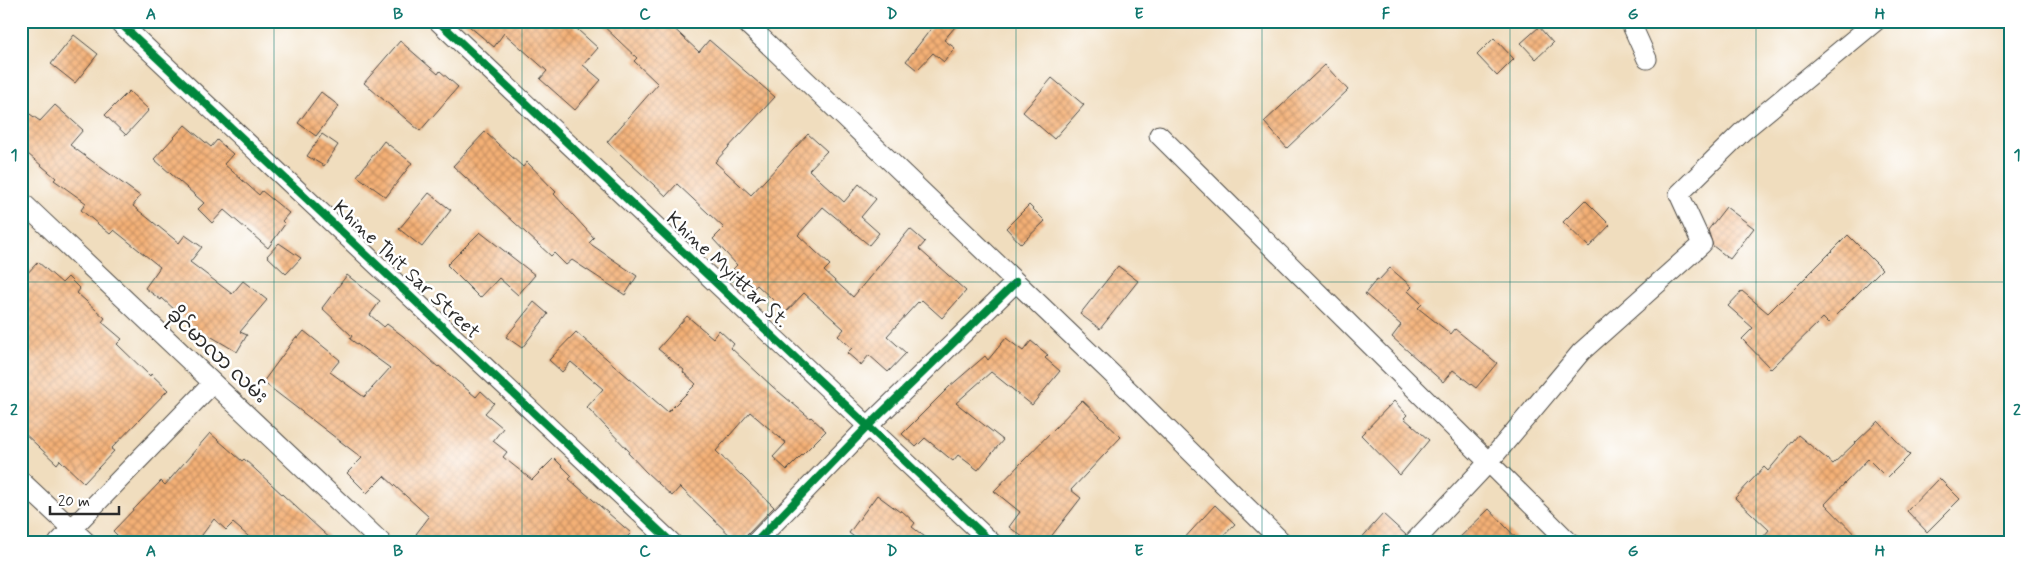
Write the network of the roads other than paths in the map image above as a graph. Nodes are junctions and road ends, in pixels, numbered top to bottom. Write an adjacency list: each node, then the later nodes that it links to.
1 (118, 21): 18 (street, Khine Thit Sar Street)
2 (438, 21): 11 (street, Khine Myittar St.)
3 (744, 21): 9 (street)
4 (1630, 21): 6 (street)
5 (1876, 21): 12 (street)
6 (1647, 59)
7 (1159, 135): 12 (street)
8 (21, 201): 10 (street, ခိုင်မာလာ လမ်း)
9 (1016, 282): 11 (street); 21 (street)
10 (213, 383): 14 (street); 17 (street, ခိုင်မာလာ လမ်း)
11 (868, 426): 19 (street); 20 (street, Khine Myittar St.)
12 (1488, 463): 22 (street); 23 (street)
13 (21, 481): 14 (street)
14 (72, 529): 15 (street); 16 (street)
15 (58, 543)
16 (86, 543)
17 (382, 543)
18 (672, 543)
19 (754, 543)
20 (992, 543)
21 (1283, 543)
22 (1413, 543)
23 (1570, 543)

